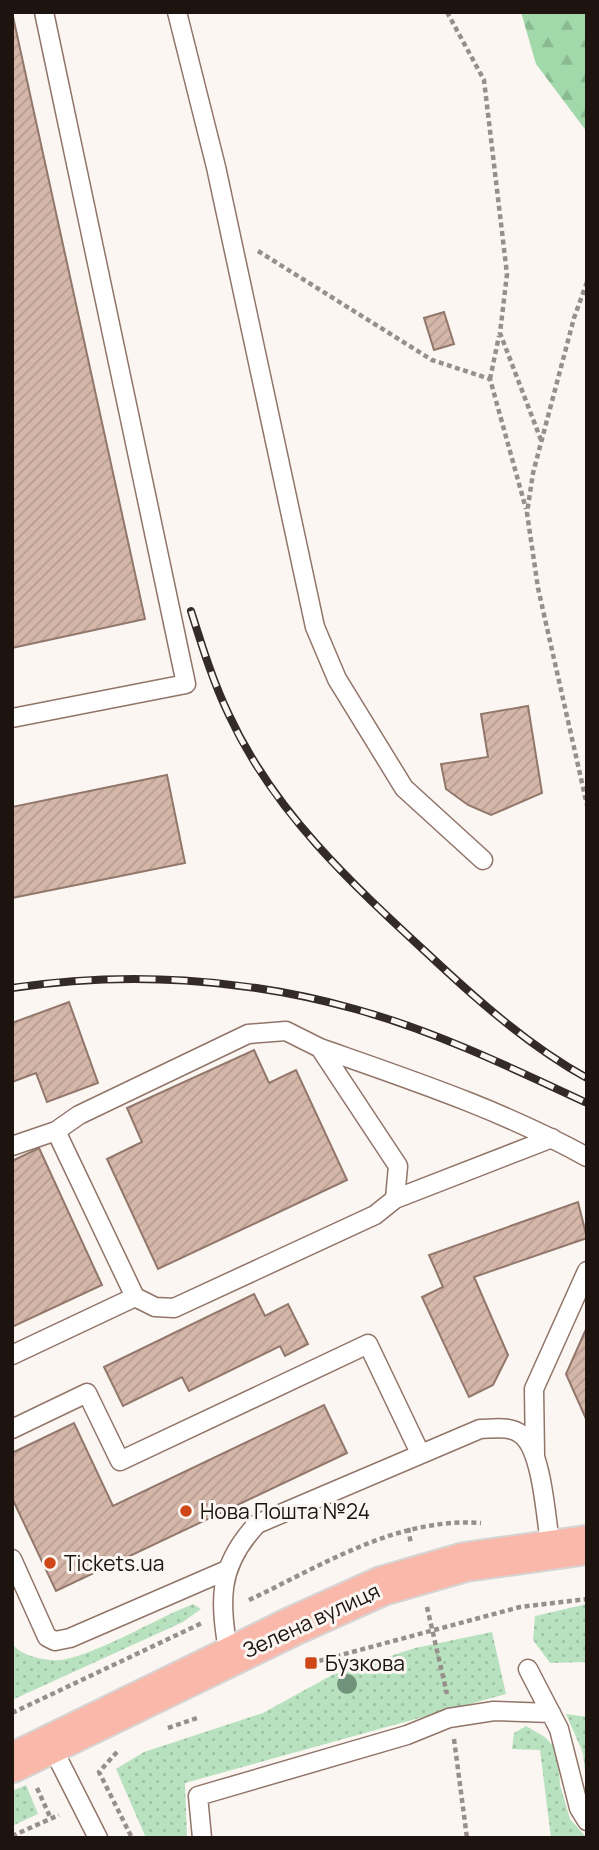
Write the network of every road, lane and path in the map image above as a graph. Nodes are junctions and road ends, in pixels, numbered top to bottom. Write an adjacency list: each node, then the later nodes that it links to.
1 (44, 12): 10 (lane)
2 (177, 12): 4 (lane)
3 (447, 12): 6 (path)
4 (231, 234): 7 (path); 12 (lane)
5 (587, 282): 8 (path)
6 (500, 333): 7 (path); 8 (path)
7 (490, 379): 9 (path)
8 (541, 441): 9 (path)
9 (527, 513): 11 (path)
10 (12, 718)
11 (587, 804)
12 (483, 860)
13 (320, 1048): 14 (lane); 15 (lane); 18 (lane)
14 (56, 1131): 16 (lane); 20 (lane)
15 (552, 1138): 17 (lane); 18 (lane)
16 (12, 1146)
17 (587, 1157)
18 (395, 1199): 20 (lane)
19 (587, 1272): 24 (lane)
20 (135, 1297): 21 (lane)
21 (12, 1355)
22 (12, 1429): 23 (lane)
23 (421, 1453): 24 (lane); 28 (lane)
24 (535, 1455): 26 (lane)
25 (408, 1528): 29 (path)
26 (569, 1547): 29 (main road, Зелена вулиця)
27 (12, 1559): 28 (lane)
28 (227, 1570): 33 (lane)
29 (417, 1574): 32 (path); 33 (main road, Зелена вулиця)
30 (587, 1598): 32 (path)
31 (202, 1623): 37 (path)
32 (433, 1628): 34 (path); 36 (path)
33 (229, 1658): 43 (main road, Зелена вулиця)
34 (311, 1663)
35 (528, 1670): 38 (lane)
36 (448, 1700)
37 (12, 1713)
38 (551, 1713): 47 (lane); 51 (lane)
39 (200, 1717): 40 (path)
40 (162, 1730)
41 (453, 1732): 52 (path)
42 (125, 1742): 50 (path)
43 (51, 1745): 44 (main road, Зелена вулиця); 49 (lane)
44 (24, 1775): 46 (path)
45 (71, 1810): 46 (path)
46 (51, 1819): 48 (path)
47 (587, 1821)
48 (14, 1836)
49 (98, 1838)
50 (132, 1838)
51 (202, 1838)
52 (467, 1838)

